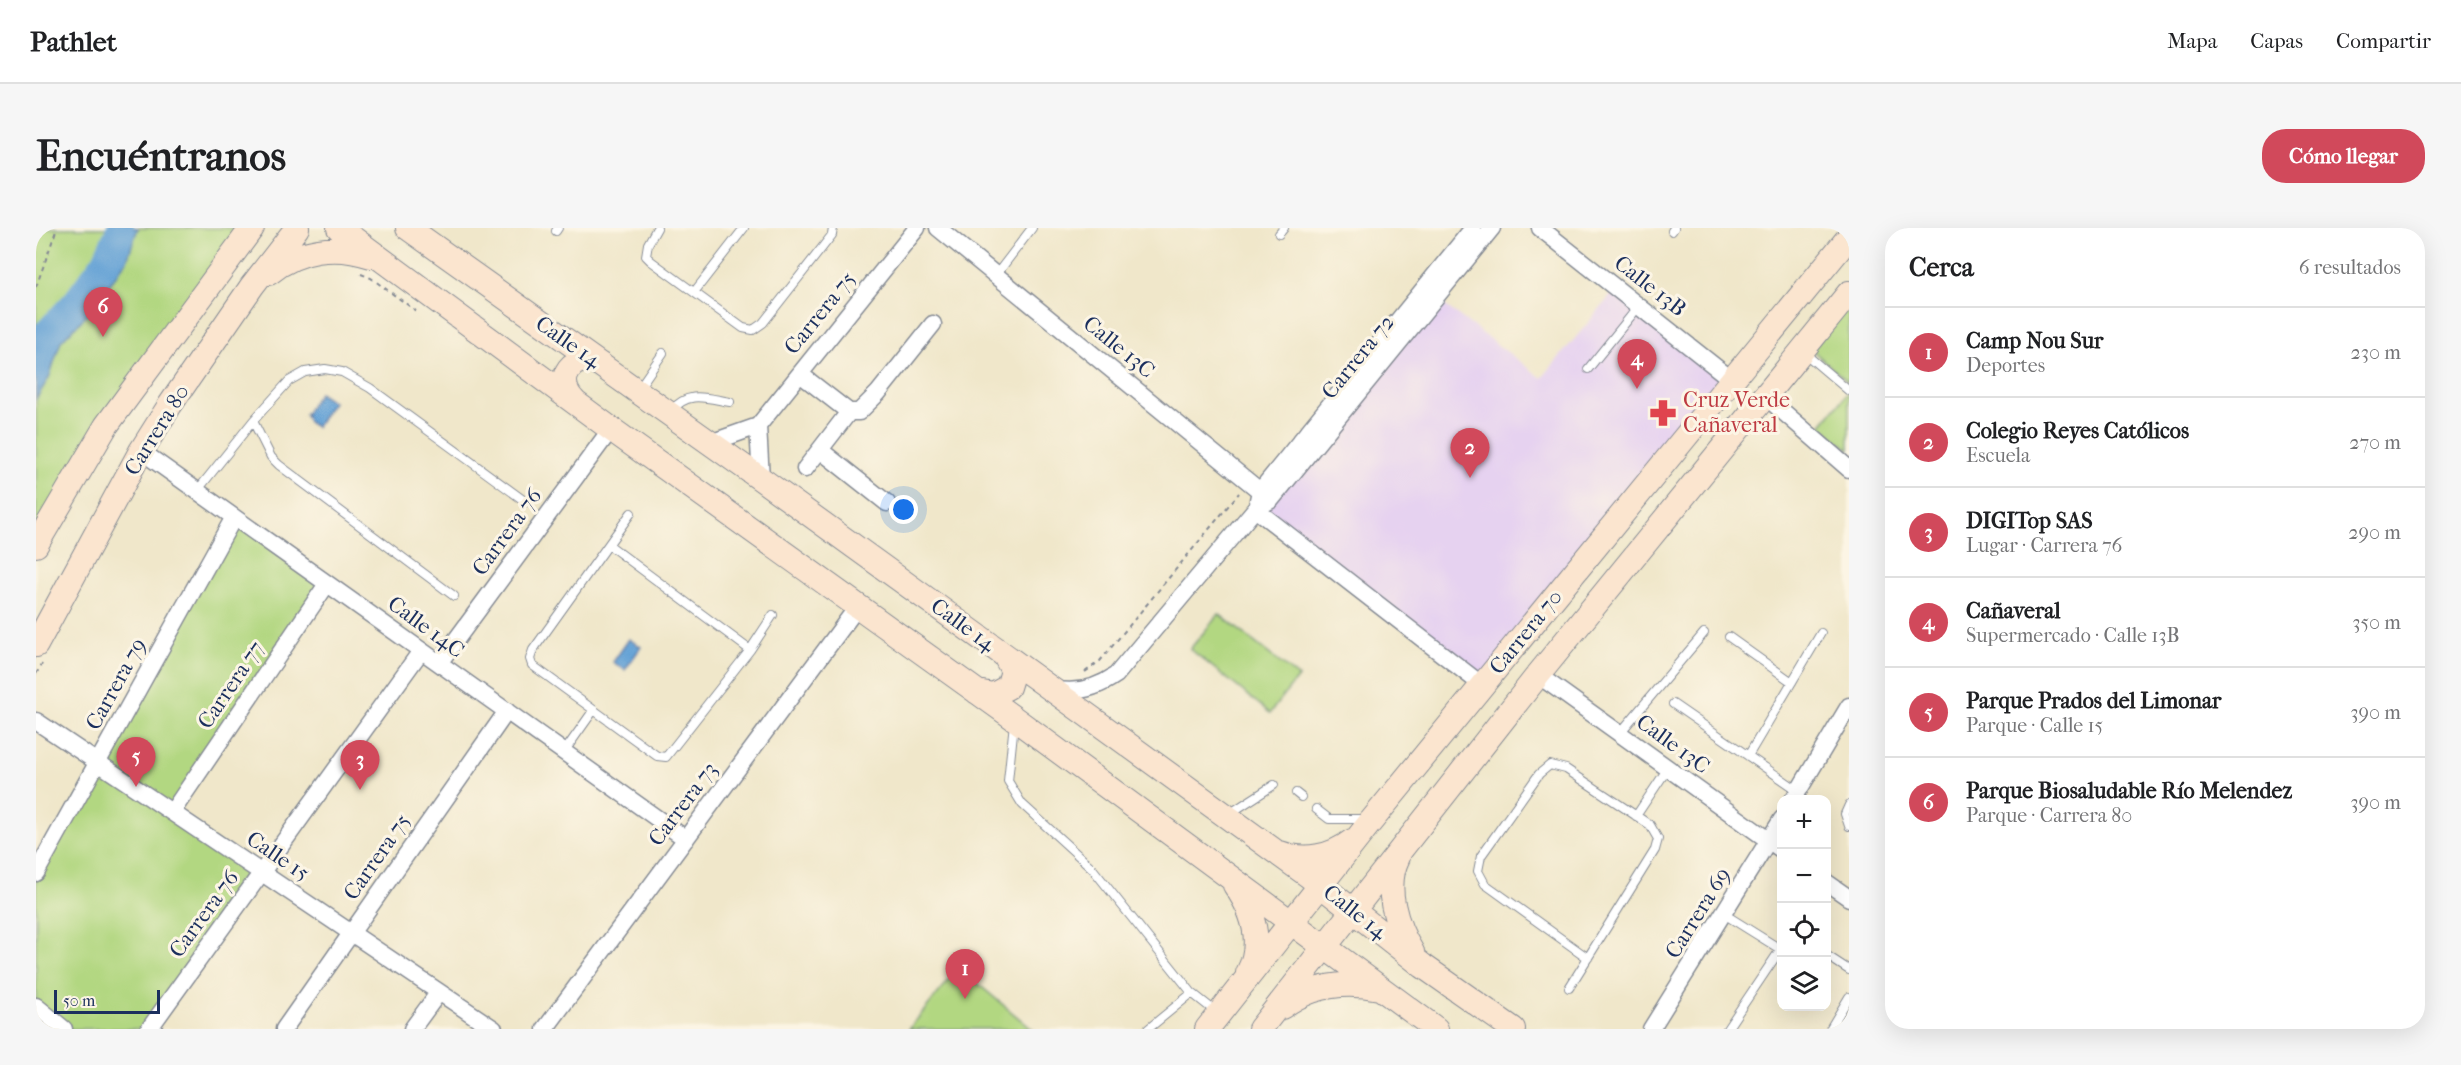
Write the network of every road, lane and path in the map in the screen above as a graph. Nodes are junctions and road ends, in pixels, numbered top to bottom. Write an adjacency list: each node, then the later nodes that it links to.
1 (57, 228): 21 (path)
2 (252, 228): 16 (street, Carrera 80)
3 (297, 228): 20 (street, Carrera 80)
4 (339, 228): 17 (street, Calle 14)
5 (408, 228): 29 (street, Calle 14)
6 (657, 228): 22 (lane)
7 (744, 228): 22 (lane)
8 (832, 228): 22 (lane)
9 (917, 228): 31 (street, Carrera 75)
10 (938, 228): 19 (street, Calle 13C)
11 (1032, 228): 19 (lane)
12 (1473, 228): 50 (street, Carrera 72)
13 (1492, 228): 50 (street, Carrera 72)
14 (1540, 228): 24 (street, Calle 13B)
15 (1849, 237): 32 (street, Carrera 70)
16 (240, 238): 56 (street, Carrera 80)
17 (380, 261): 20 (street); 36 (street, Calle 14)
18 (357, 272): 25 (path)
19 (996, 275): 50 (street, Calle 13C)
20 (252, 285): 45 (street, Carrera 80)
21 (36, 287)
22 (694, 291)
23 (1849, 293): 27 (street, Carrera 70)
24 (1639, 306): 30 (lane); 32 (street, Calle 13B)
25 (419, 312)
26 (933, 324): 38 (street)
27 (1802, 351): 34 (lane); 35 (street, Carrera 70)
28 (663, 353): 33 (lane)
29 (600, 365): 33 (street, Calle 14); 36 (street)
30 (1588, 369)
31 (800, 374): 38 (street); 41 (street, Carrera 75)
32 (1732, 380): 60 (street, Carrera 70)
33 (636, 391): 39 (street, Calle 14)
34 (1849, 391)
35 (1765, 396): 47 (street); 63 (street, Carrera 70)
36 (574, 401): 42 (street, Calle 14)
37 (730, 402): 39 (lane)
38 (849, 412): 44 (street)
39 (669, 413): 43 (street, Calle 14)
40 (253, 421): 49 (lane); 51 (lane); 59 (lane)
41 (758, 426): 43 (street); 48 (street)
42 (611, 429): 61 (street, Calle 14); 71 (street, Carrera 76)
43 (710, 442): 48 (street, Calle 14)
44 (820, 450): 46 (street); 52 (street)
45 (141, 451): 49 (street, Calle 14C); 69 (street, Carrera 80)
46 (805, 469)
47 (1849, 469)
48 (761, 479): 70 (street, Calle 14)
49 (197, 491): 55 (street, Calle 14C)
50 (1260, 491): 53 (street, Carrera 72); 72 (path)
51 (526, 502)
52 (887, 503)
53 (1255, 509): 76 (street); 77 (street, Carrera 72)
54 (631, 513): 57 (lane)
55 (234, 517): 58 (street, Calle 14C); 88 (street, Carrera 79)
56 (36, 545)
57 (609, 545): 67 (lane); 82 (lane)
58 (327, 584): 68 (street, Calle 14C); 94 (street, Carrera 77)
59 (454, 596)
60 (1553, 598): 63 (street); 76 (street, Carrera 70)
61 (858, 606): 78 (street, Calle 14); 99 (street, Carrera 73)
62 (772, 615): 67 (lane)
63 (1583, 621): 74 (street, Carrera 70)
64 (1704, 633): 85 (lane)
65 (1821, 633): 75 (lane)
66 (1729, 637): 75 (lane)
67 (750, 650): 82 (lane)
68 (421, 651): 71 (street, Calle 14C); 105 (street, Carrera 76)
69 (39, 654): 73 (path)
70 (1005, 656): 77 (street, Calle 14); 78 (street)
71 (439, 663): 81 (street, Calle 14C)
72 (1081, 673)
73 (36, 674)
74 (1538, 675): 85 (street, Calle 13C); 101 (street, Carrera 70)
75 (1792, 682): 87 (lane)
76 (1482, 685): 97 (street, Carrera 70)
77 (1050, 688): 95 (street, Calle 14)
78 (977, 692): 83 (street, Calle 14)
79 (1673, 704): 87 (lane)
80 (1849, 706): 91 (street)
81 (507, 711): 86 (street, Calle 14C); 112 (street, Carrera 75)
82 (593, 711): 86 (lane)
83 (1015, 719): 103 (street, Calle 14); 124 (lane)
84 (36, 720): 88 (street, Calle 15)
85 (1620, 733): 89 (street, Calle 13C)
86 (564, 752): 99 (street, Calle 14C)
87 (1748, 756): 91 (lane)
88 (98, 762): 94 (street, Calle 15); 104 (street, Carrera 79)
89 (1668, 768): 96 (lane); 100 (street, Calle 13C)
90 (1274, 785): 95 (lane)
91 (1796, 795)
92 (1849, 805): 98 (lane)
93 (1316, 808): 97 (lane)
94 (172, 812): 105 (street, Calle 15)
95 (1226, 816): 102 (street, Calle 14)
96 (1636, 816): 117 (lane); 117 (lane)
97 (1370, 822): 102 (street); 106 (street, Carrera 70)
98 (1849, 826)
99 (686, 839): 134 (street, Carrera 73)
100 (1775, 845): 110 (street, Carrera 69)
101 (1404, 846): 109 (street, Carrera 70); 118 (street)
102 (1275, 852): 106 (street, Calle 14)
103 (1218, 870): 111 (street, Calle 14); 120 (street)
104 (36, 873)
105 (262, 873): 112 (street, Calle 15); 130 (street, Carrera 76)
106 (1321, 885): 109 (street, Calle 14); 111 (street, Carrera 70)
107 (1831, 885): 108 (street)
108 (1849, 898)
109 (1353, 911): 114 (street, Carrera 70); 118 (street, Calle 14)
110 (1724, 914): 113 (lane); 138 (street, Carrera 69)
111 (1292, 922): 114 (street, Calle 14); 120 (street, Carrera 70)
112 (351, 933): 123 (street, Calle 15); 131 (street, Carrera 75)
113 (1777, 946)
114 (1325, 947): 122 (street, Calle 14); 128 (street, Carrera 70)
115 (1777, 954): 139 (lane)
116 (1830, 957): 119 (lane)
117 (1588, 958): 121 (lane)
118 (1423, 966): 137 (street, Calle 14)
119 (1849, 970)
120 (1240, 988): 127 (street, Carrera 70)
121 (1569, 988)
122 (1382, 989): 128 (street); 136 (street, Calle 14)
123 (440, 992): 132 (street); 133 (street, Calle 15)
124 (1192, 993): 127 (lane); 135 (lane)
125 (1849, 997): 140 (lane)
126 (36, 1006): 129 (street)
127 (1213, 1022)
128 (1265, 1022)
129 (64, 1029)
130 (149, 1029)
131 (284, 1029)
132 (412, 1029)
133 (494, 1029)
134 (545, 1029)
135 (1148, 1029)
136 (1436, 1029)
137 (1513, 1029)
138 (1651, 1029)
139 (1727, 1029)
140 (1830, 1029)

